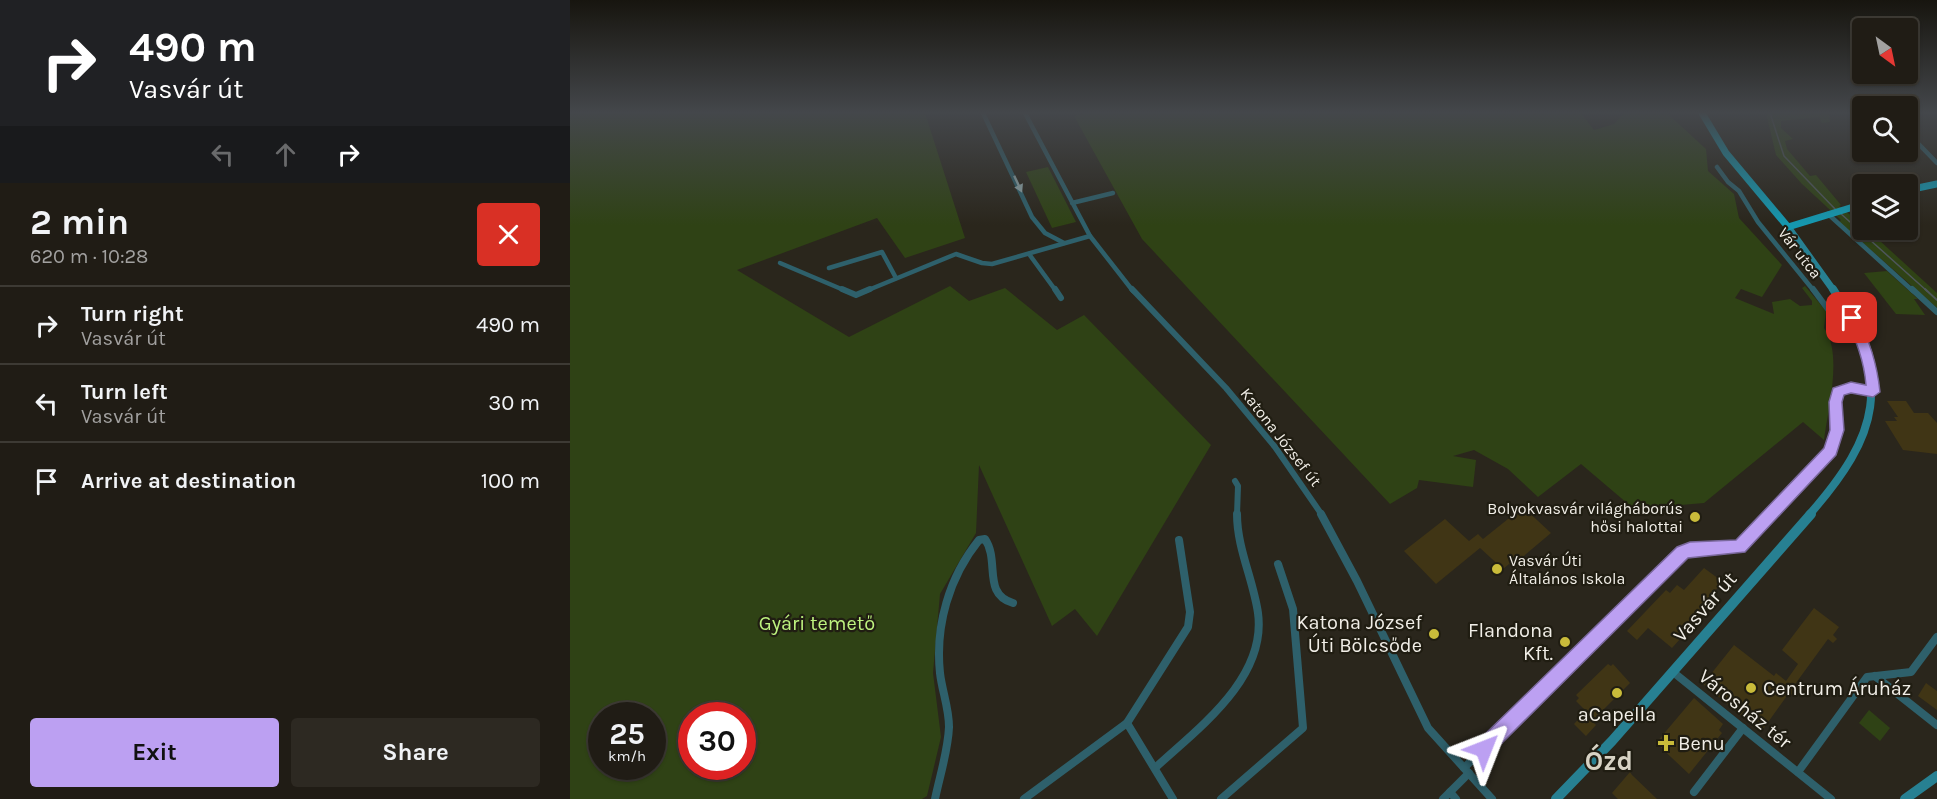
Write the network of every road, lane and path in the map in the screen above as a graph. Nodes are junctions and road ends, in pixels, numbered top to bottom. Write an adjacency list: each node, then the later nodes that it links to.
1 (1001, 150): 17 (street, one-way to 17)
2 (1044, 150): 10 (street, Katona József út)
3 (1725, 150): 12 (main road, Vasvár út)
4 (1924, 150): 5 (street)
5 (1937, 164)
6 (1717, 167): 24 (street, Vár utca)
7 (1937, 185): 8 (main road)
8 (1918, 187)
9 (1113, 193): 10 (street)
10 (1072, 203): 16 (street, Katona József út)
11 (1852, 207): 13 (main road)
12 (1775, 211): 14 (main road); 15 (main road, Vasvár út)
13 (1830, 214): 14 (main road); 23 (street)
14 (1803, 222): 15 (main road)
15 (1788, 227): 24 (street, Vasvár út)
16 (1090, 236): 17 (street); 37 (street, Katona József út)
17 (1064, 243): 18 (street)
18 (1029, 254): 21 (street); 22 (street)
19 (780, 263): 21 (street)
20 (829, 268): 21 (street)
21 (896, 278)
22 (1061, 298)
23 (1937, 312)
24 (1862, 339): 25 (street, Vasvár út)
25 (1873, 392): 31 (street, Vasvár út); 37 (street, Vasvár út)
26 (1235, 481): 36 (street)
27 (1179, 540): 33 (street)
28 (1278, 564): 46 (street)
29 (1013, 603): 43 (street)
30 (1937, 638): 32 (street)
31 (1673, 672): 35 (street, Városház tér); 47 (street, Vasvár út)
32 (1875, 676): 34 (street); 38 (street)
33 (1127, 723): 36 (street); 44 (street)
34 (1937, 725)
35 (1743, 729): 38 (street, Városház tér); 40 (street)
36 (1155, 768): 45 (street)
37 (1467, 771): 41 (street, Vasvár út); 42 (street, Katona József út)
38 (1798, 772): 48 (street, Városház tér)
39 (1937, 776): 49 (street)
40 (1694, 792)
41 (1450, 797)
42 (1492, 798)
43 (935, 799)
44 (1024, 799)
45 (1173, 799)
46 (1221, 799)
47 (1556, 799)
48 (1831, 799)
49 (1905, 799)

